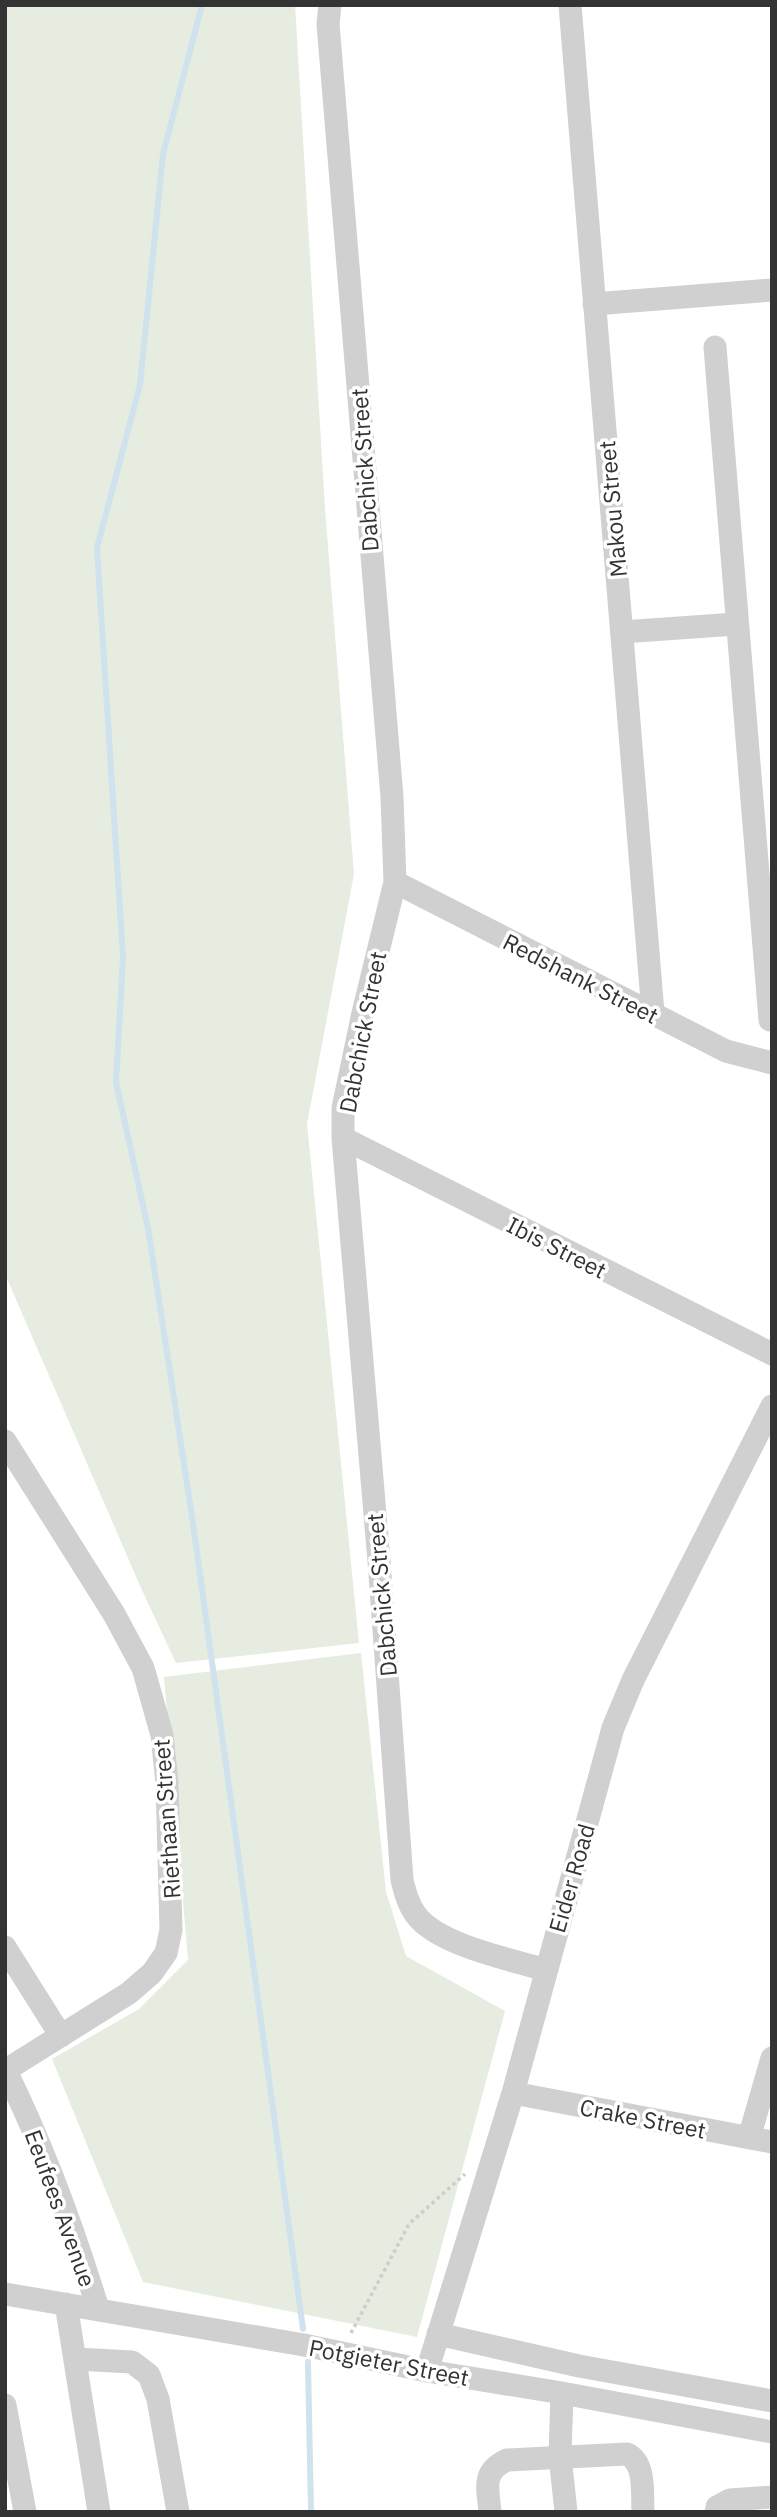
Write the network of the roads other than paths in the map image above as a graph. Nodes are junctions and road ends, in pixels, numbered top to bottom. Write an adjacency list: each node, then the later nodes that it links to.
1 (330, 5): 8 (street, Dabchick Street)
2 (570, 5): 4 (street, Makou Street)
3 (772, 290): 4 (street)
4 (594, 304): 7 (street, Makou Street)
5 (715, 347): 6 (street)
6 (736, 624): 7 (street); 10 (street)
7 (622, 632): 9 (street, Makou Street)
8 (395, 882): 9 (street, Redshank Street); 12 (street, Dabchick Street)
9 (653, 1013): 11 (street, Redshank Street)
10 (770, 1020)
11 (772, 1063)
12 (343, 1138): 13 (street, Ibis Street); 17 (street, Dabchick Street)
13 (772, 1354)
14 (772, 1406): 17 (street, Eider Road)
15 (5, 1441): 18 (street, Riethaan Street)
16 (5, 1947): 18 (street)
17 (545, 1970): 21 (street, Eider Road)
18 (61, 2036): 20 (street, Riethaan Street)
19 (772, 2058): 22 (street)
20 (6, 2070): 25 (street, Eeufees Avenue)
21 (513, 2093): 22 (street, Crake Street); 26 (street, Eider Road)
22 (760, 2140)
23 (5, 2294): 24 (street, Potgieter Street)
24 (66, 2304): 25 (street, Potgieter Street); 27 (street)
25 (98, 2309): 28 (street, Potgieter Street)
26 (438, 2334): 28 (street, Eider Road); 30 (street, Potgieter Street)
27 (76, 2359): 36 (street); 37 (street)
28 (427, 2371): 29 (street, Potgieter Street)
29 (562, 2393): 32 (street, Potgieter Street); 33 (street)
30 (772, 2401)
31 (5, 2405): 35 (street)
32 (772, 2432)
33 (560, 2456): 38 (street); 39 (street); 40 (street)
34 (772, 2497): 41 (street)
35 (25, 2512)
36 (99, 2512)
37 (178, 2512)
38 (490, 2512)
39 (565, 2512)
40 (643, 2512)
41 (716, 2512)

